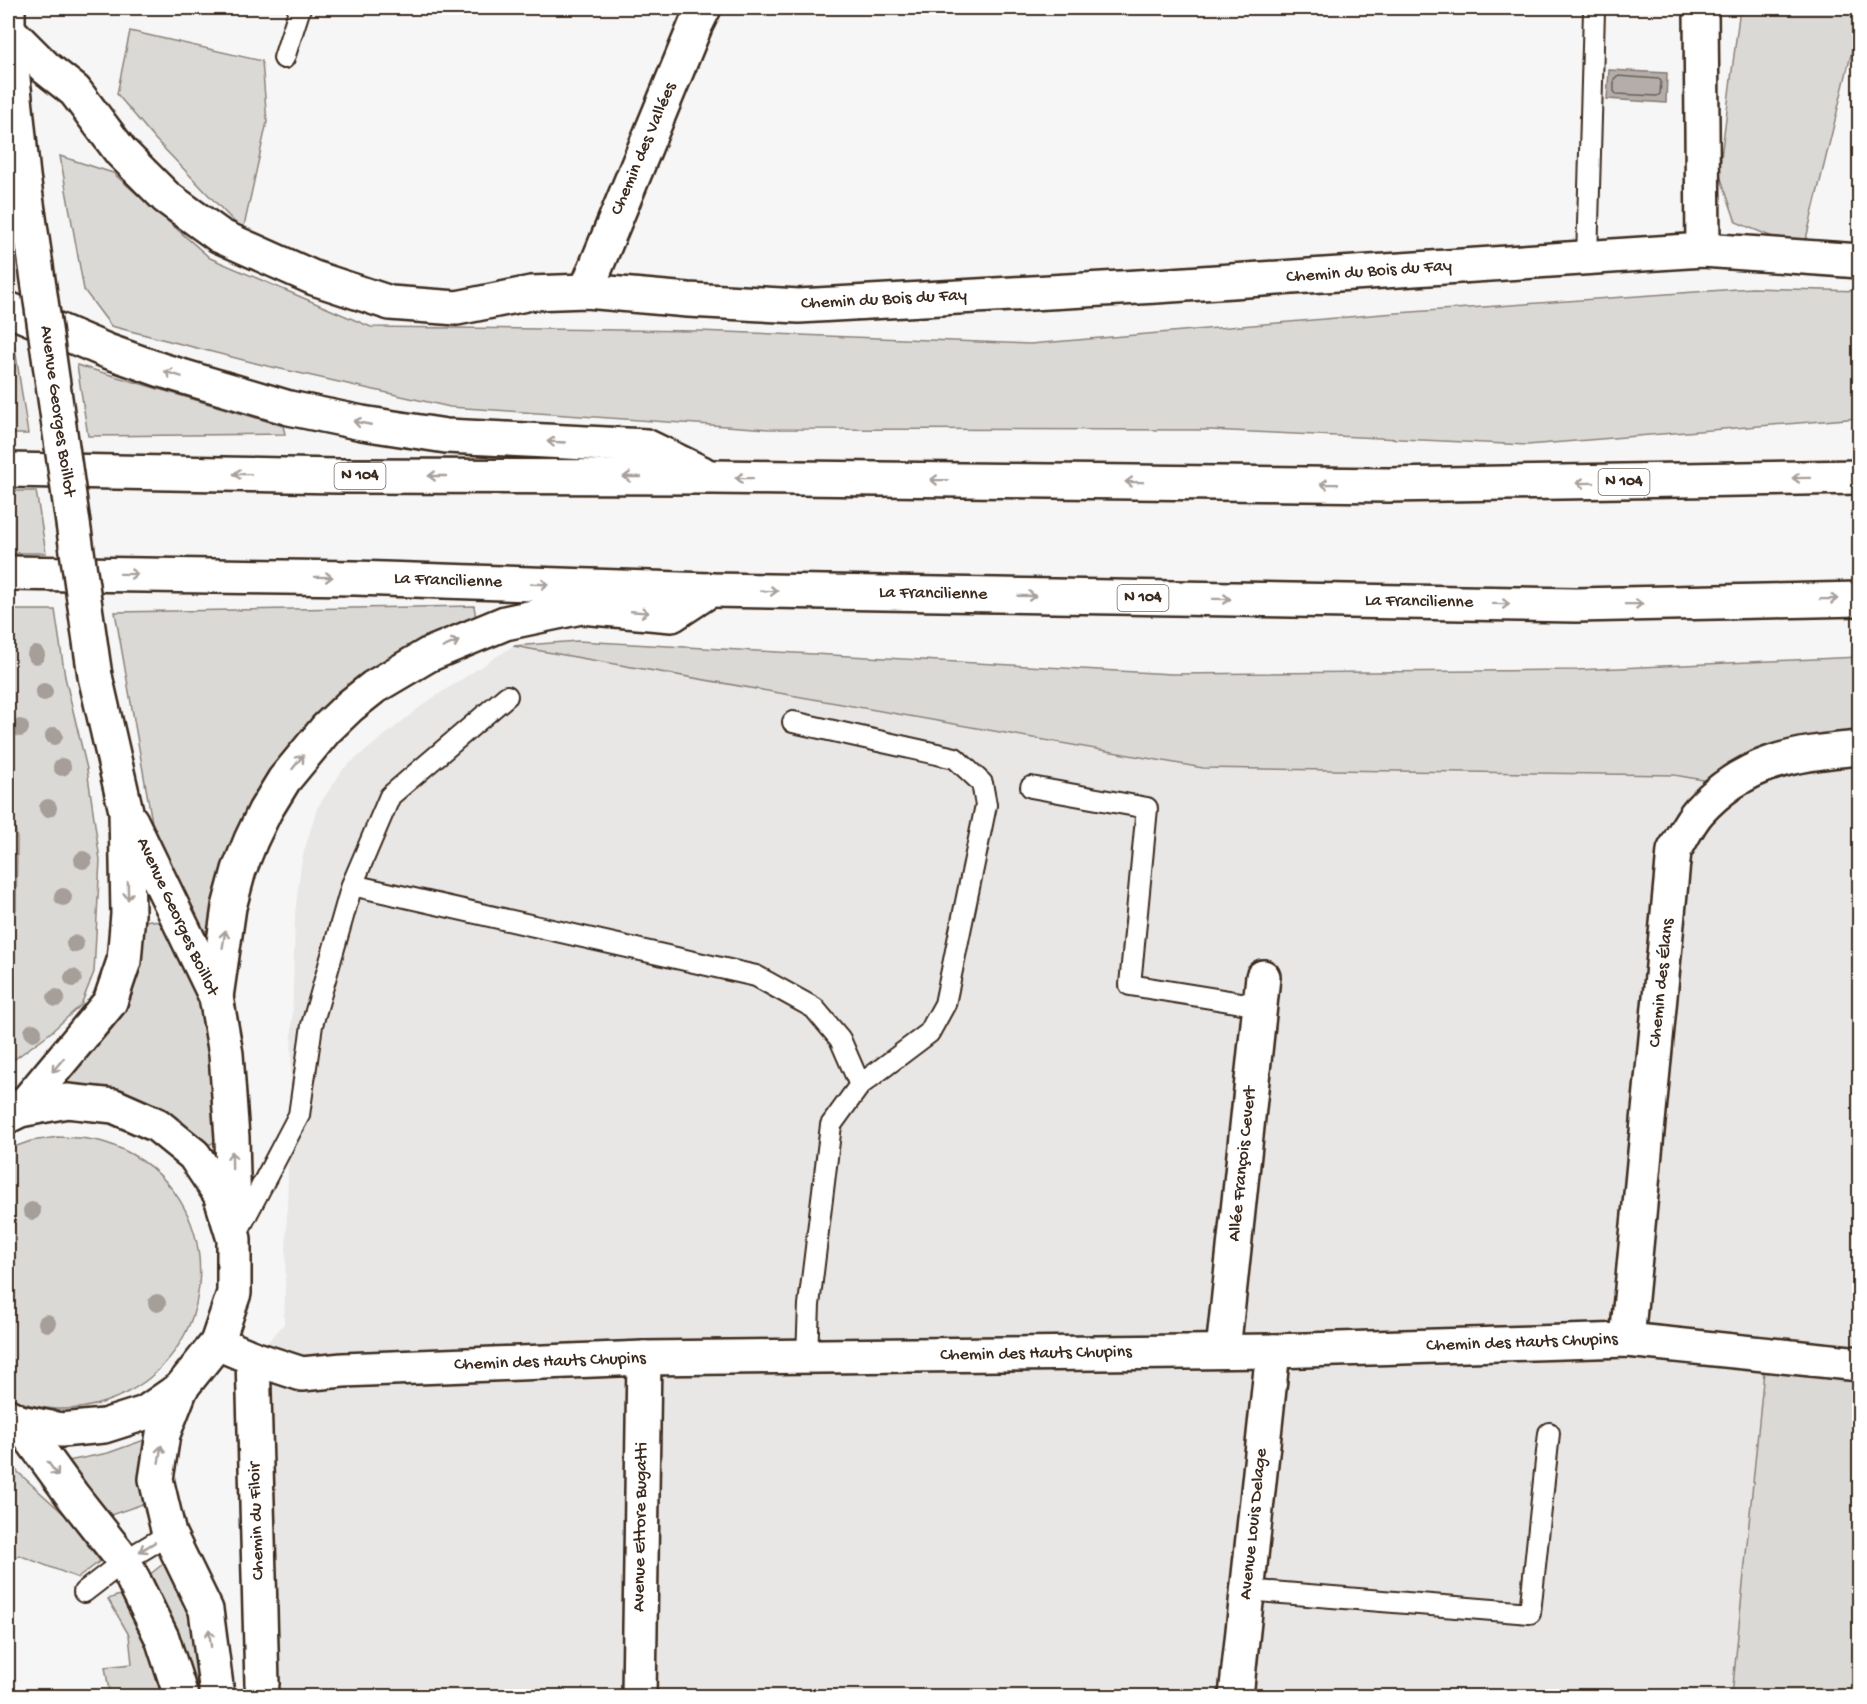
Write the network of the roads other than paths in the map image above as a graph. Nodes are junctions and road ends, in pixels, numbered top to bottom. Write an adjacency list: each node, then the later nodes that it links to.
1 (8, 8): 6 (main road, Avenue Georges Boillot)
2 (300, 8): 7 (lane)
3 (704, 8): 11 (main road, Chemin des Vallées)
4 (1701, 8): 8 (main road)
5 (1594, 11): 9 (lane)
6 (8, 30): 11 (main road, Chemin du Bois du Fay); 23 (main road, Avenue Georges Boillot, bridge)
7 (284, 58)
8 (1703, 250): 9 (main road, Chemin du Bois du Fay); 10 (main road, Chemin du Bois du Fay)
9 (1587, 259): 11 (main road, Chemin du Bois du Fay)
10 (1860, 261)
11 (586, 291)
12 (8, 309): 14 (main road, one-way to 12)
13 (8, 470): 14 (main road, N 104, one-way to 13)
14 (712, 477): 15 (main road, N 104, one-way to 14)
15 (1860, 477)
16 (8, 573): 17 (main road, La Francilienne / N 104, one-way to 17)
17 (710, 590): 18 (main road, La Francilienne / N 104, one-way to 18); 26 (main road, one-way to 17)
18 (1860, 598)
19 (507, 696): 24 (lane)
20 (793, 722): 27 (lane)
21 (1860, 748): 30 (main road, Chemin des Élans)
22 (1031, 787): 25 (lane)
23 (126, 811): 26 (main road, Avenue Georges Boillot); 28 (main road, Avenue Georges Boillot, one-way to 28)
24 (352, 885): 27 (lane); 29 (lane)
25 (1261, 991): 32 (main road, Allée François Cevert)
26 (216, 997): 29 (main road, Avenue Georges Boillot, one-way to 26)
27 (860, 1085): 34 (lane)
28 (14, 1113): 29 (main road)
29 (234, 1239): 31 (main road, Avenue Georges Boillot)
30 (1627, 1340): 33 (main road, Chemin des Hauts Chupins); 37 (main road, Chemin des Hauts Chupins)
31 (217, 1343): 35 (main road, Chemin des Hauts Chupins); 38 (main road, Avenue Georges Boillot)
32 (1223, 1351): 33 (main road, Chemin des Hauts Chupins); 34 (main road, Chemin des Hauts Chupins)
33 (1272, 1351): 43 (main road, Avenue Louis Delage)
34 (807, 1356): 36 (main road, Chemin des Hauts Chupins)
35 (253, 1358): 36 (main road, Chemin des Hauts Chupins); 45 (main road, Chemin du Filoir)
36 (644, 1358): 48 (main road, Avenue Ettore Bugatti)
37 (1860, 1364)
38 (181, 1388): 39 (main road); 41 (main road, one-way to 38)
39 (13, 1419): 42 (main road, one-way to 42)
40 (1549, 1433): 43 (lane)
41 (169, 1534): 42 (lane, one-way to 42); 47 (main road, one-way to 41)
42 (124, 1561): 44 (lane); 46 (main road)
43 (1246, 1590): 49 (main road, Avenue Louis Delage)
44 (84, 1592)
45 (262, 1684)
46 (181, 1696)
47 (216, 1696)
48 (639, 1696)
49 (1236, 1696)

